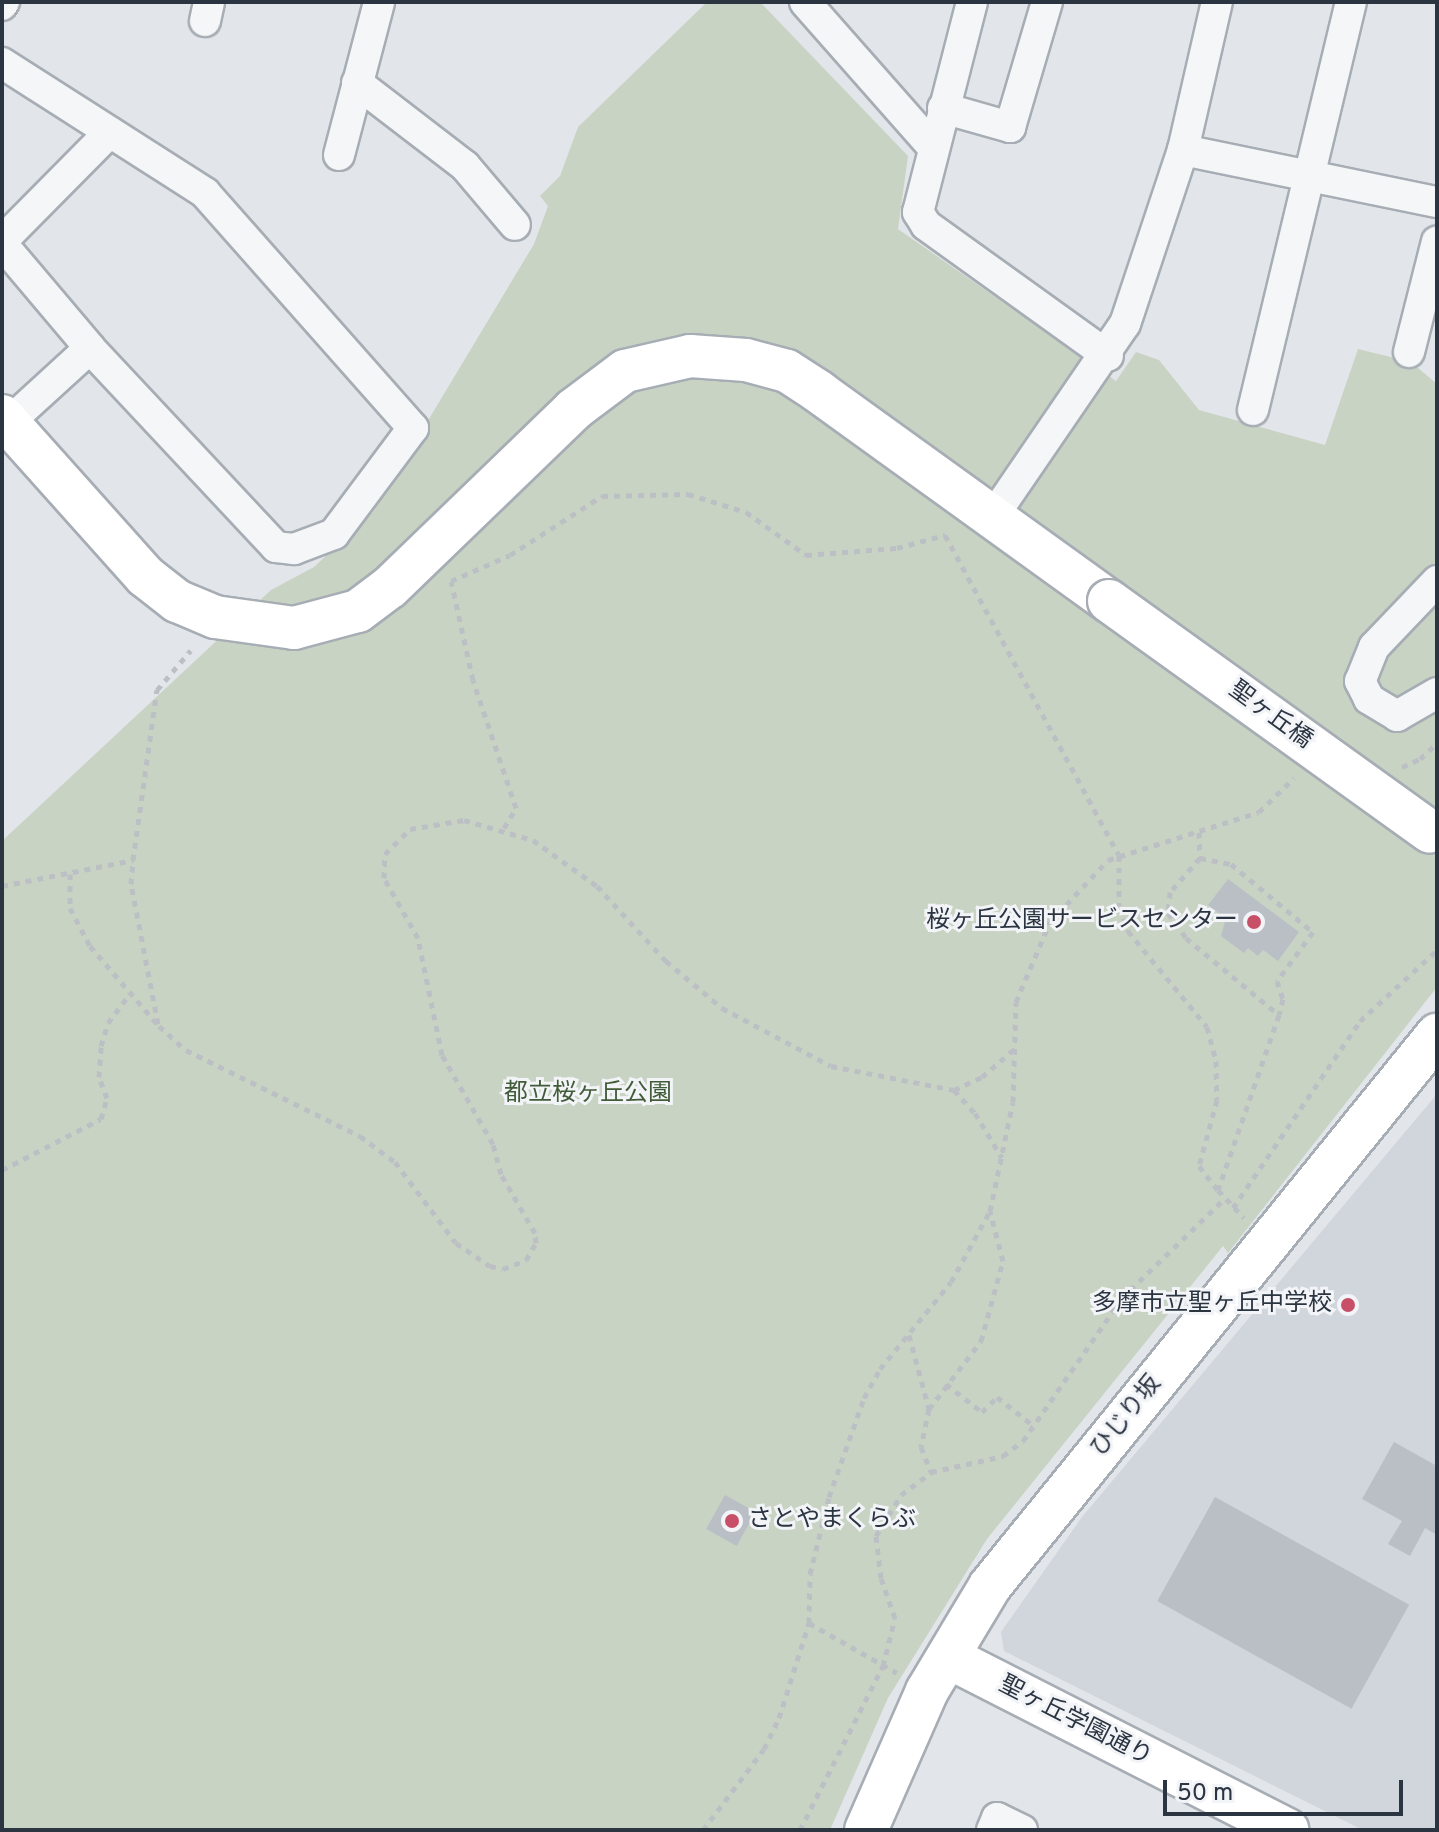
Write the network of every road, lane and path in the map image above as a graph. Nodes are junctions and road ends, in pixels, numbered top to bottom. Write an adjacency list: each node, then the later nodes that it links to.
1 (379, 2): 8 (street)
2 (805, 2): 11 (street)
3 (972, 2): 9 (street)
4 (1047, 2): 9 (street)
5 (1217, 2): 12 (street)
6 (1351, 2): 14 (street)
7 (2, 63): 10 (street)
8 (357, 83): 13 (street); 16 (street)
9 (943, 108): 11 (street)
10 (110, 132): 18 (street); 19 (street)
11 (932, 146): 21 (street)
12 (1183, 150): 14 (street); 21 (street)
13 (339, 155)
14 (1309, 176): 15 (street); 22 (street)
15 (1437, 202)
16 (515, 225)
17 (1437, 241): 20 (street)
18 (2, 242): 19 (street)
19 (90, 348): 23 (street)
20 (1409, 352)
21 (1108, 356): 24 (street)
22 (1253, 410)
23 (5, 419): 24 (street, 聖ヶ丘橋)
24 (992, 518): 31 (street, 聖ヶ丘橋, bridge)
25 (1437, 581): 27 (street)
26 (191, 650): 34 (path)
27 (1437, 693)
28 (1305, 766): 30 (path)
29 (504, 828): 32 (path); 40 (path); 43 (path)
30 (1199, 832): 32 (path); 33 (path)
31 (1434, 834)
32 (1119, 855): 42 (path); 46 (path)
33 (1200, 858): 39 (path); 39 (path)
34 (133, 860): 35 (path); 40 (path)
35 (70, 874): 36 (path); 38 (path)
36 (2, 886)
37 (1437, 950): 48 (path)
38 (128, 996): 40 (path); 45 (path)
39 (1279, 1015): 46 (path)
40 (159, 1026)
41 (1437, 1035): 57 (street, ひじり坂)
42 (1013, 1050): 43 (path); 44 (path)
43 (954, 1090): 44 (path)
44 (1003, 1159): 49 (path)
45 (2, 1170)
46 (1218, 1190): 47 (path)
47 (1223, 1200): 48 (path); 54 (path)
48 (1233, 1208): 50 (path)
49 (990, 1211): 51 (path); 52 (path)
50 (1251, 1224)
51 (909, 1335): 53 (path); 56 (path)
52 (946, 1384): 53 (path); 54 (path)
53 (929, 1409): 55 (path)
54 (1034, 1426): 55 (path)
55 (931, 1472): 58 (path)
56 (809, 1623): 58 (path); 60 (path)
57 (948, 1657): 62 (street, ひじり坂); 65 (street, 聖ヶ丘学園通り)
58 (883, 1666): 59 (path); 61 (path)
59 (908, 1679)
60 (703, 1830)
61 (800, 1830)
62 (866, 1830)
63 (992, 1830): 64 (street)
64 (1022, 1830)
65 (1288, 1830)

